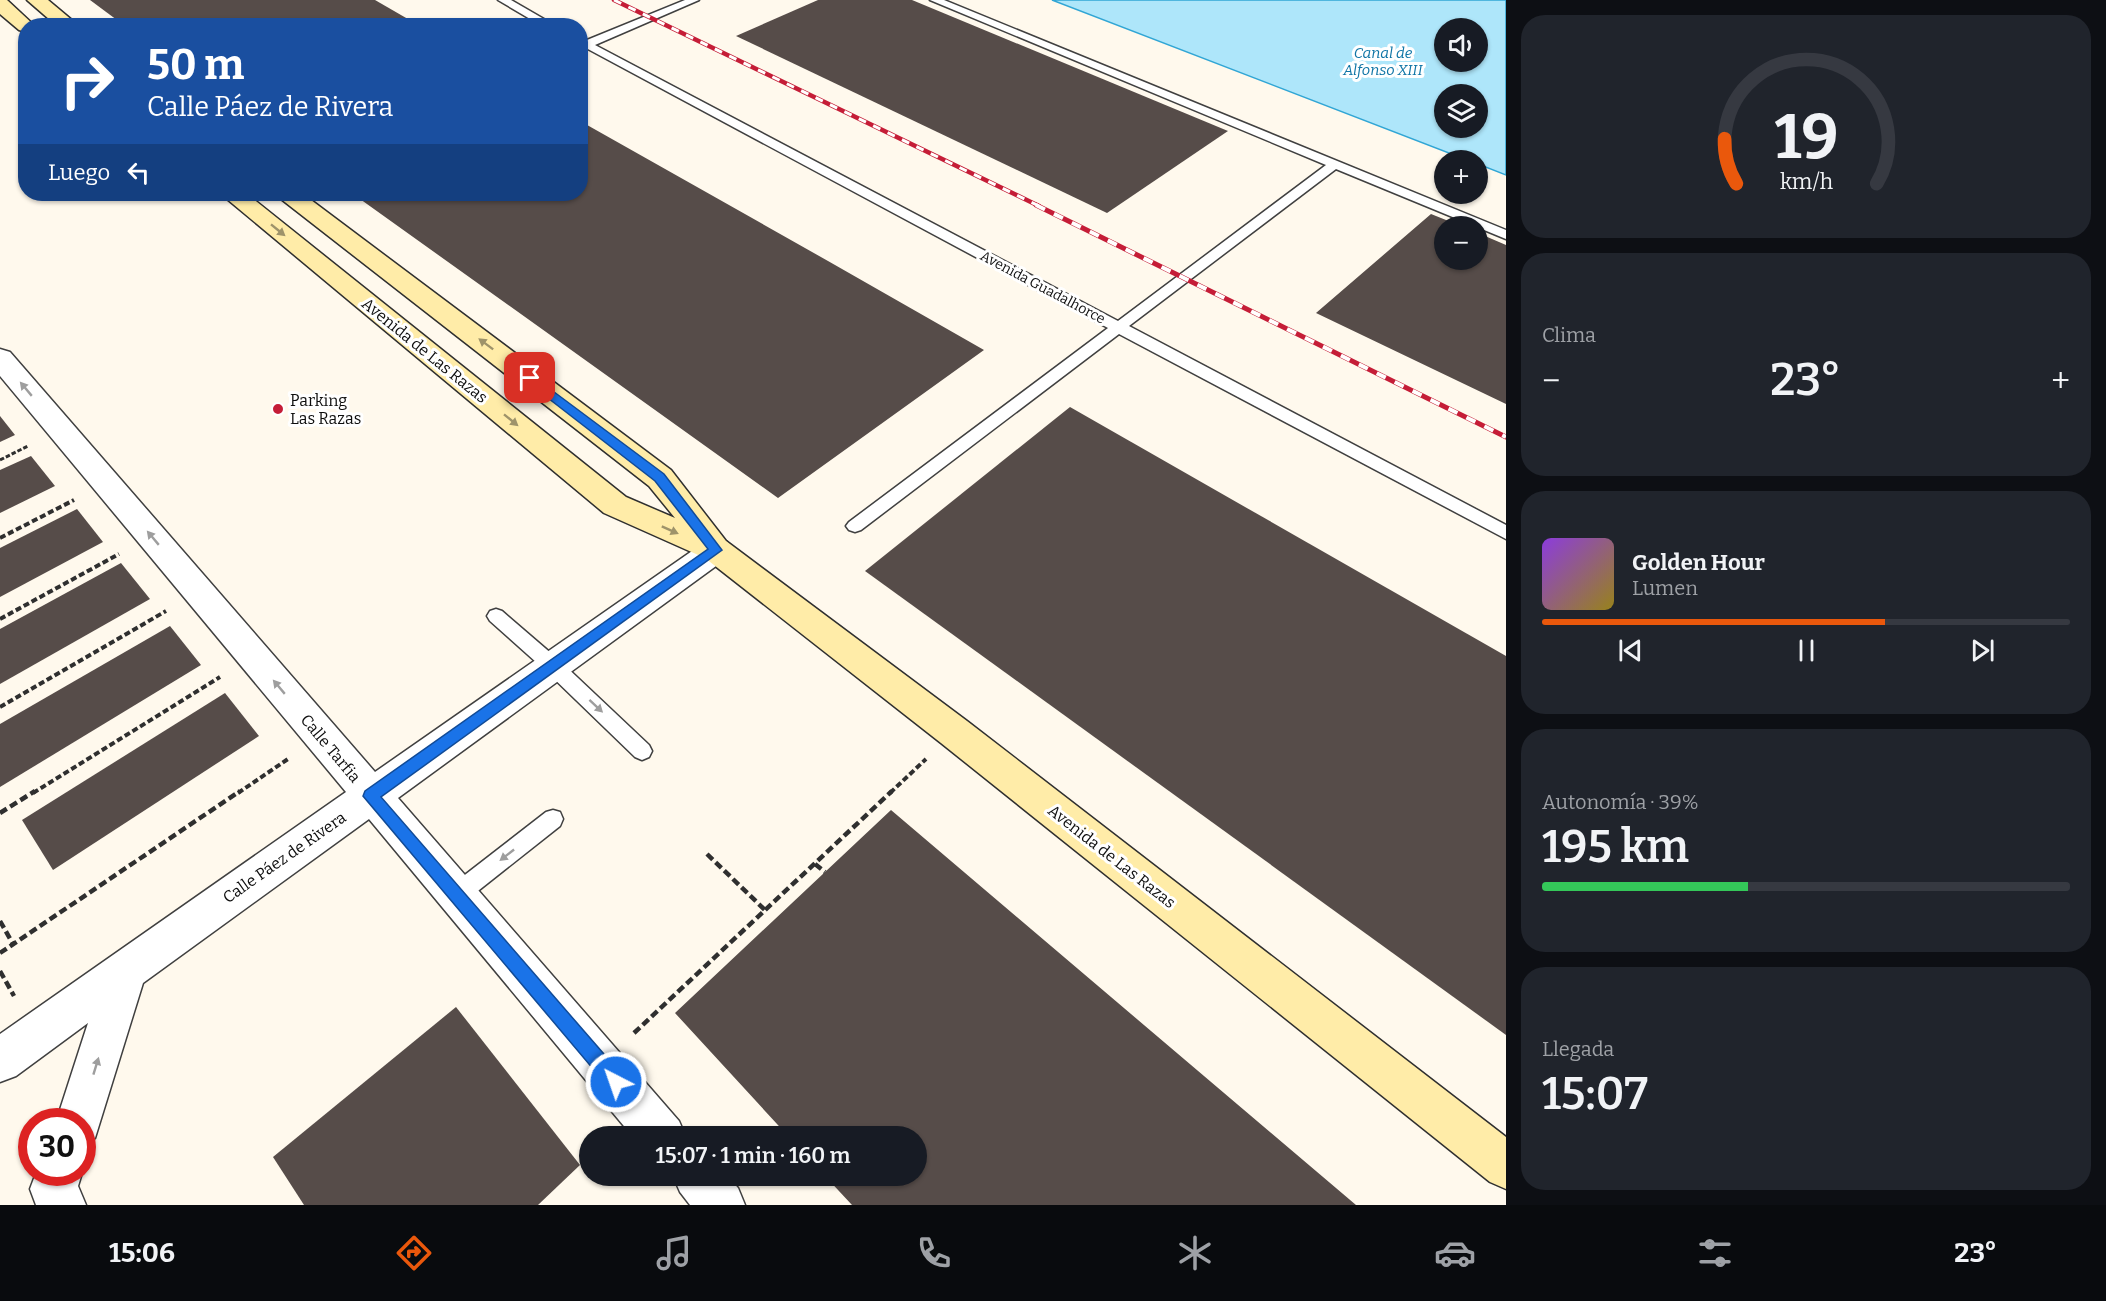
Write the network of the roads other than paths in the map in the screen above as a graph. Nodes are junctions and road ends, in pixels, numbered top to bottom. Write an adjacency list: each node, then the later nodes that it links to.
1 (36, 0): 6 (main road)
2 (503, 0): 7 (lane)
3 (694, 0): 9 (lane)
4 (934, 0): 11 (lane)
5 (0, 4): 8 (main road)
6 (60, 18)
7 (536, 18)
8 (18, 19)
9 (588, 42)
10 (588, 47): 15 (lane, Avenida Guadalhorce)
11 (1335, 164): 14 (lane); 15 (lane)
12 (241, 201): 19 (main road, Avenida de Las Razas, one-way to 19)
13 (298, 201): 19 (main road, Avenida de Las Razas, one-way to 13)
14 (1506, 235)
15 (1119, 327): 17 (lane); 18 (lane, Avenida Guadalhorce)
16 (0, 358): 23 (street, Calle Tarfia, one-way to 16)
17 (855, 526)
18 (1506, 533)
19 (716, 550): 21 (street, Calle Páez de Rivera); 30 (main road, Avenida de Las Razas)
20 (496, 616): 21 (lane)
21 (553, 666): 22 (lane, one-way to 22); 23 (street, Calle Páez de Rivera)
22 (642, 751)
23 (371, 796): 25 (street, Calle Tarfia); 26 (street, Calle Páez de Rivera)
24 (553, 819): 25 (lane, one-way to 25)
25 (456, 895): 29 (street, Calle Tarfia)
26 (126, 970): 27 (street, Calle Páez de Rivera); 28 (street, one-way to 26)
27 (0, 1060)
28 (83, 1108)
29 (654, 1126)
30 (1506, 1166)
31 (54, 1186): 33 (street)
32 (705, 1186): 34 (street)
33 (62, 1205)
34 (721, 1205)

